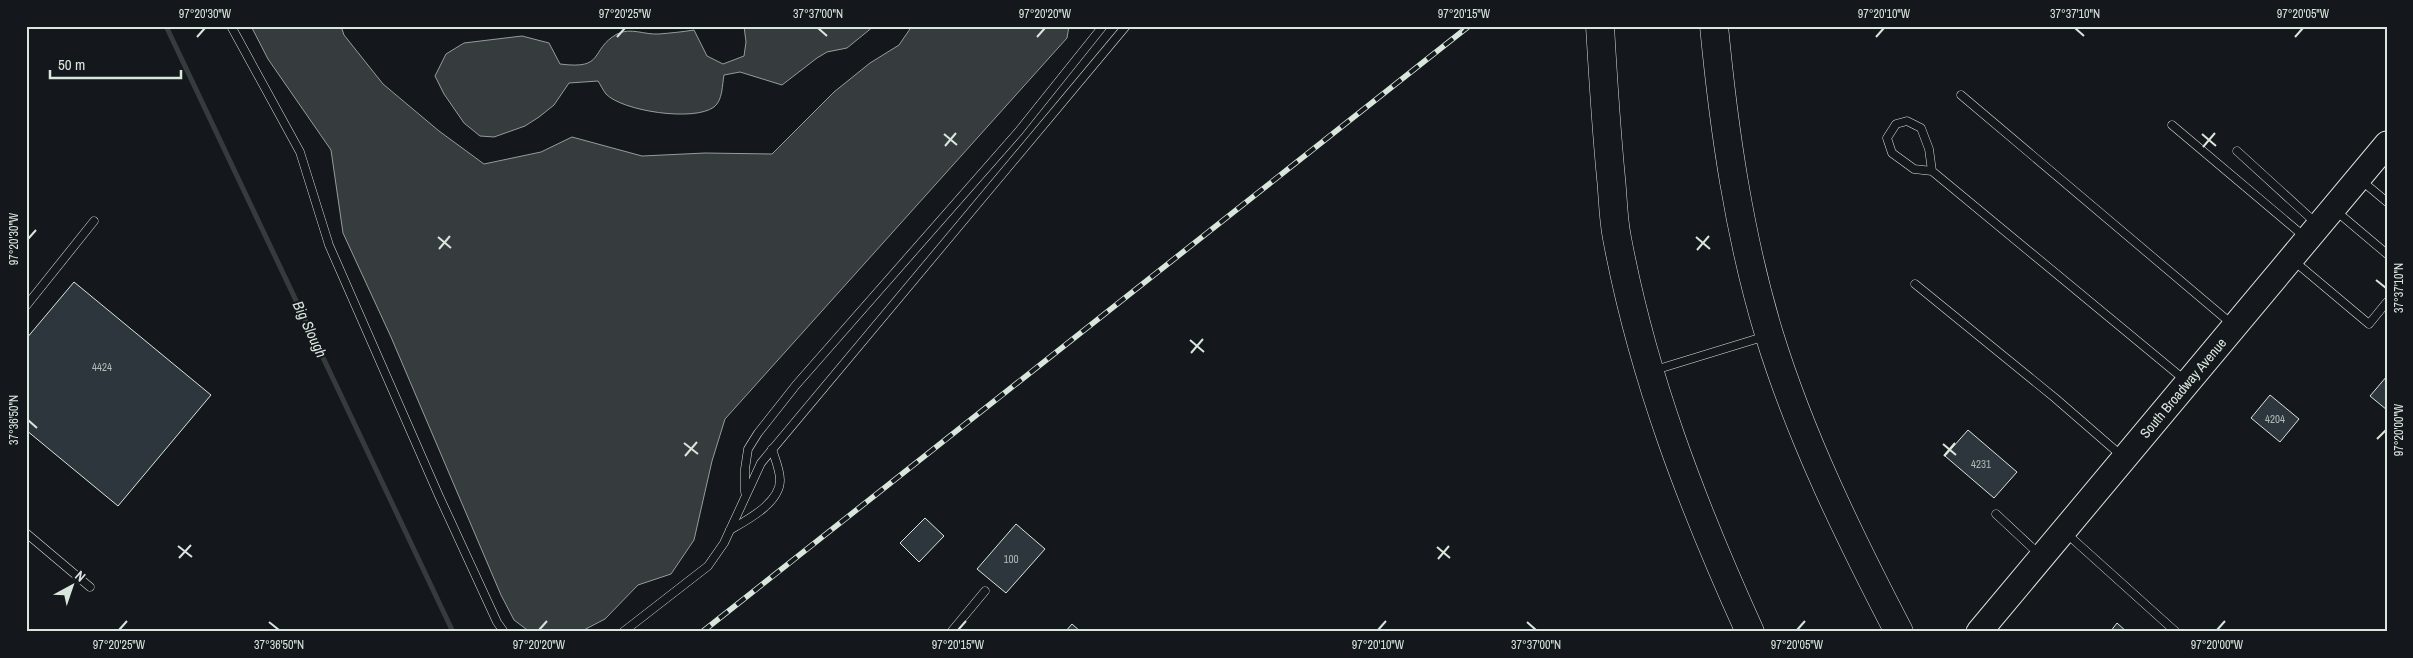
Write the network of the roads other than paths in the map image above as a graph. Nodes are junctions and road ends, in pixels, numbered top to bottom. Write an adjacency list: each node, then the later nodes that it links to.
1 (231, 26): 34 (lane)
2 (1103, 26): 26 (lane)
3 (1126, 26): 24 (lane)
4 (1600, 26): 22 (highway)
5 (1714, 26): 21 (highway)
6 (1961, 94): 20 (lane)
7 (2172, 125): 14 (lane)
8 (2387, 144): 11 (main road, South Broadway Avenue)
9 (2237, 151): 14 (lane)
10 (1932, 171): 10 (lane); 23 (lane)
11 (2359, 178): 12 (lane); 14 (main road, South Broadway Avenue)
12 (2387, 202)
13 (94, 221): 19 (lane)
14 (2320, 224): 15 (lane); 16 (main road, South Broadway Avenue)
15 (2387, 254)
16 (2291, 259): 18 (lane); 20 (main road, South Broadway Avenue)
17 (1915, 284): 25 (lane)
18 (2387, 302)
19 (26, 306)
20 (2234, 326): 23 (main road, South Broadway Avenue)
21 (1769, 335): 22 (lane); 38 (highway)
22 (1648, 372): 37 (highway)
23 (2188, 382): 25 (main road, South Broadway Avenue)
24 (772, 450): 26 (lane); 28 (lane)
25 (2124, 458): 29 (main road, South Broadway Avenue)
26 (746, 493): 28 (lane)
27 (1996, 514): 31 (lane)
28 (730, 530): 35 (lane)
29 (2064, 530): 31 (main road, South Broadway Avenue); 40 (lane)
30 (26, 533): 32 (lane)
31 (2042, 557): 39 (main road, South Broadway Avenue)
32 (90, 587)
33 (985, 591): 36 (lane)
34 (504, 632)
35 (623, 632)
36 (951, 632)
37 (1750, 632)
38 (1899, 632)
39 (1979, 632)
40 (2176, 632)

